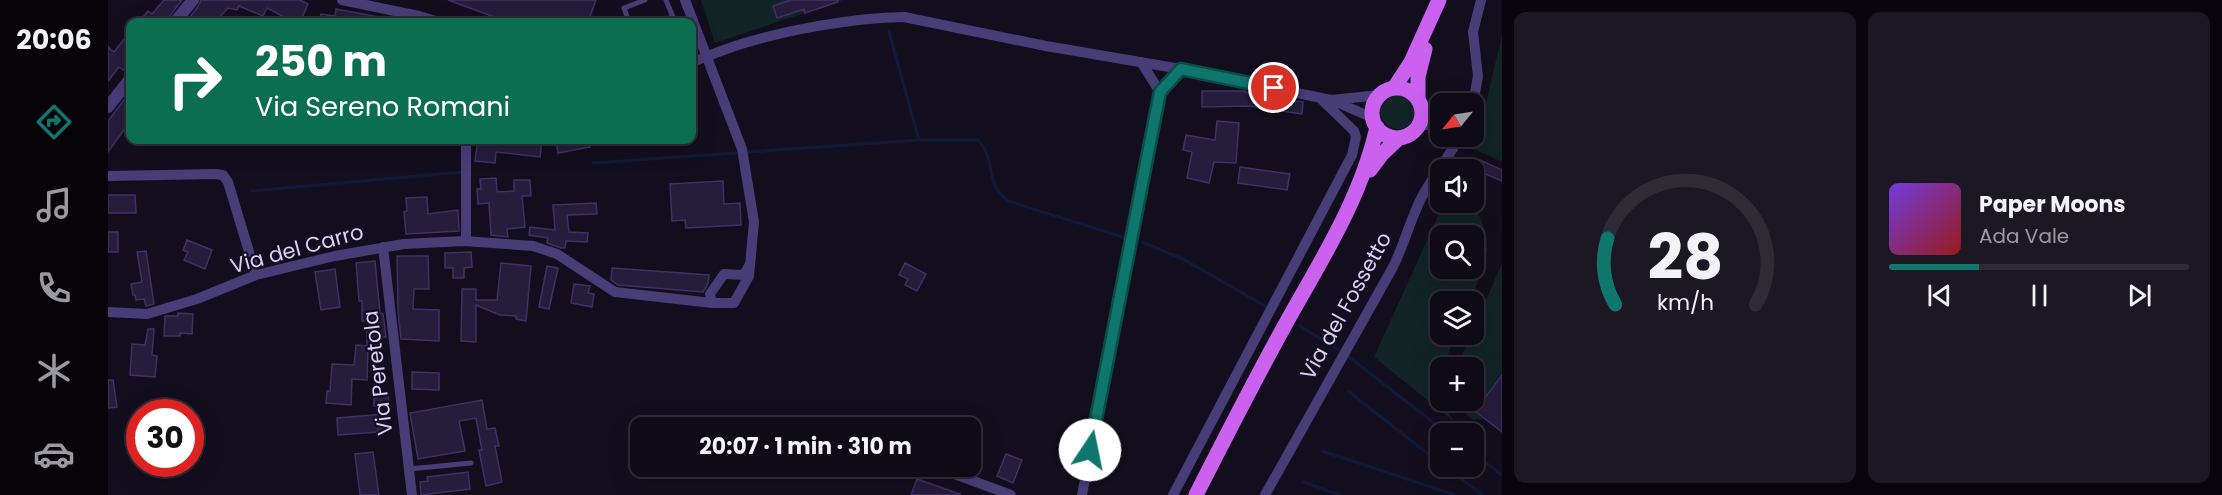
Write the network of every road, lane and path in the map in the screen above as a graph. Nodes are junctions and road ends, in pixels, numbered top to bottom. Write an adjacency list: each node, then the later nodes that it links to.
1 (193, 0): 8 (street)
2 (342, 0): 9 (street)
3 (645, 0): 10 (lane)
4 (666, 0): 11 (lane)
5 (685, 0): 12 (street)
6 (1481, 0): 21 (street)
7 (1438, 4): 20 (main road); 24 (main road)
8 (178, 18)
9 (426, 18)
10 (628, 18)
11 (673, 18)
12 (688, 18)
13 (696, 36): 14 (street)
14 (706, 57): 15 (street); 16 (street); 37 (street)
15 (696, 61)
16 (1142, 62): 17 (street); 19 (street)
17 (1181, 69): 19 (street); 22 (street)
18 (126, 84): 26 (street)
19 (1160, 92): 46 (street)
20 (1387, 92): 23 (street); 24 (main road); 27 (main road)
21 (1475, 93)
22 (1320, 98): 23 (street); 47 (street)
23 (1331, 100): 27 (street)
24 (1419, 102): 25 (street); 29 (main road)
25 (1430, 106)
26 (108, 107)
27 (1375, 123): 30 (main road); 34 (main road)
28 (1430, 124): 29 (street)
29 (1419, 126): 30 (main road)
30 (1399, 138): 34 (main road)
31 (466, 144): 35 (street)
32 (1455, 147): 49 (street, Via del Fossetto)
33 (108, 176): 38 (street)
34 (1359, 185): 48 (main road)
35 (464, 241): 36 (street, Via del Carro); 39 (street, Via del Carro)
36 (383, 247): 38 (street, Via del Carro); 42 (street, Via Peretola)
37 (750, 263): 39 (street); 39 (street)
38 (256, 275): 40 (street, Via del Carro)
39 (712, 303)
40 (108, 312)
41 (471, 463): 42 (lane)
42 (409, 469): 44 (street, Via Peretola)
43 (963, 477): 45 (street)
44 (412, 495)
45 (1011, 495)
46 (1082, 495)
47 (1173, 495)
48 (1196, 495)
49 (1265, 495)

